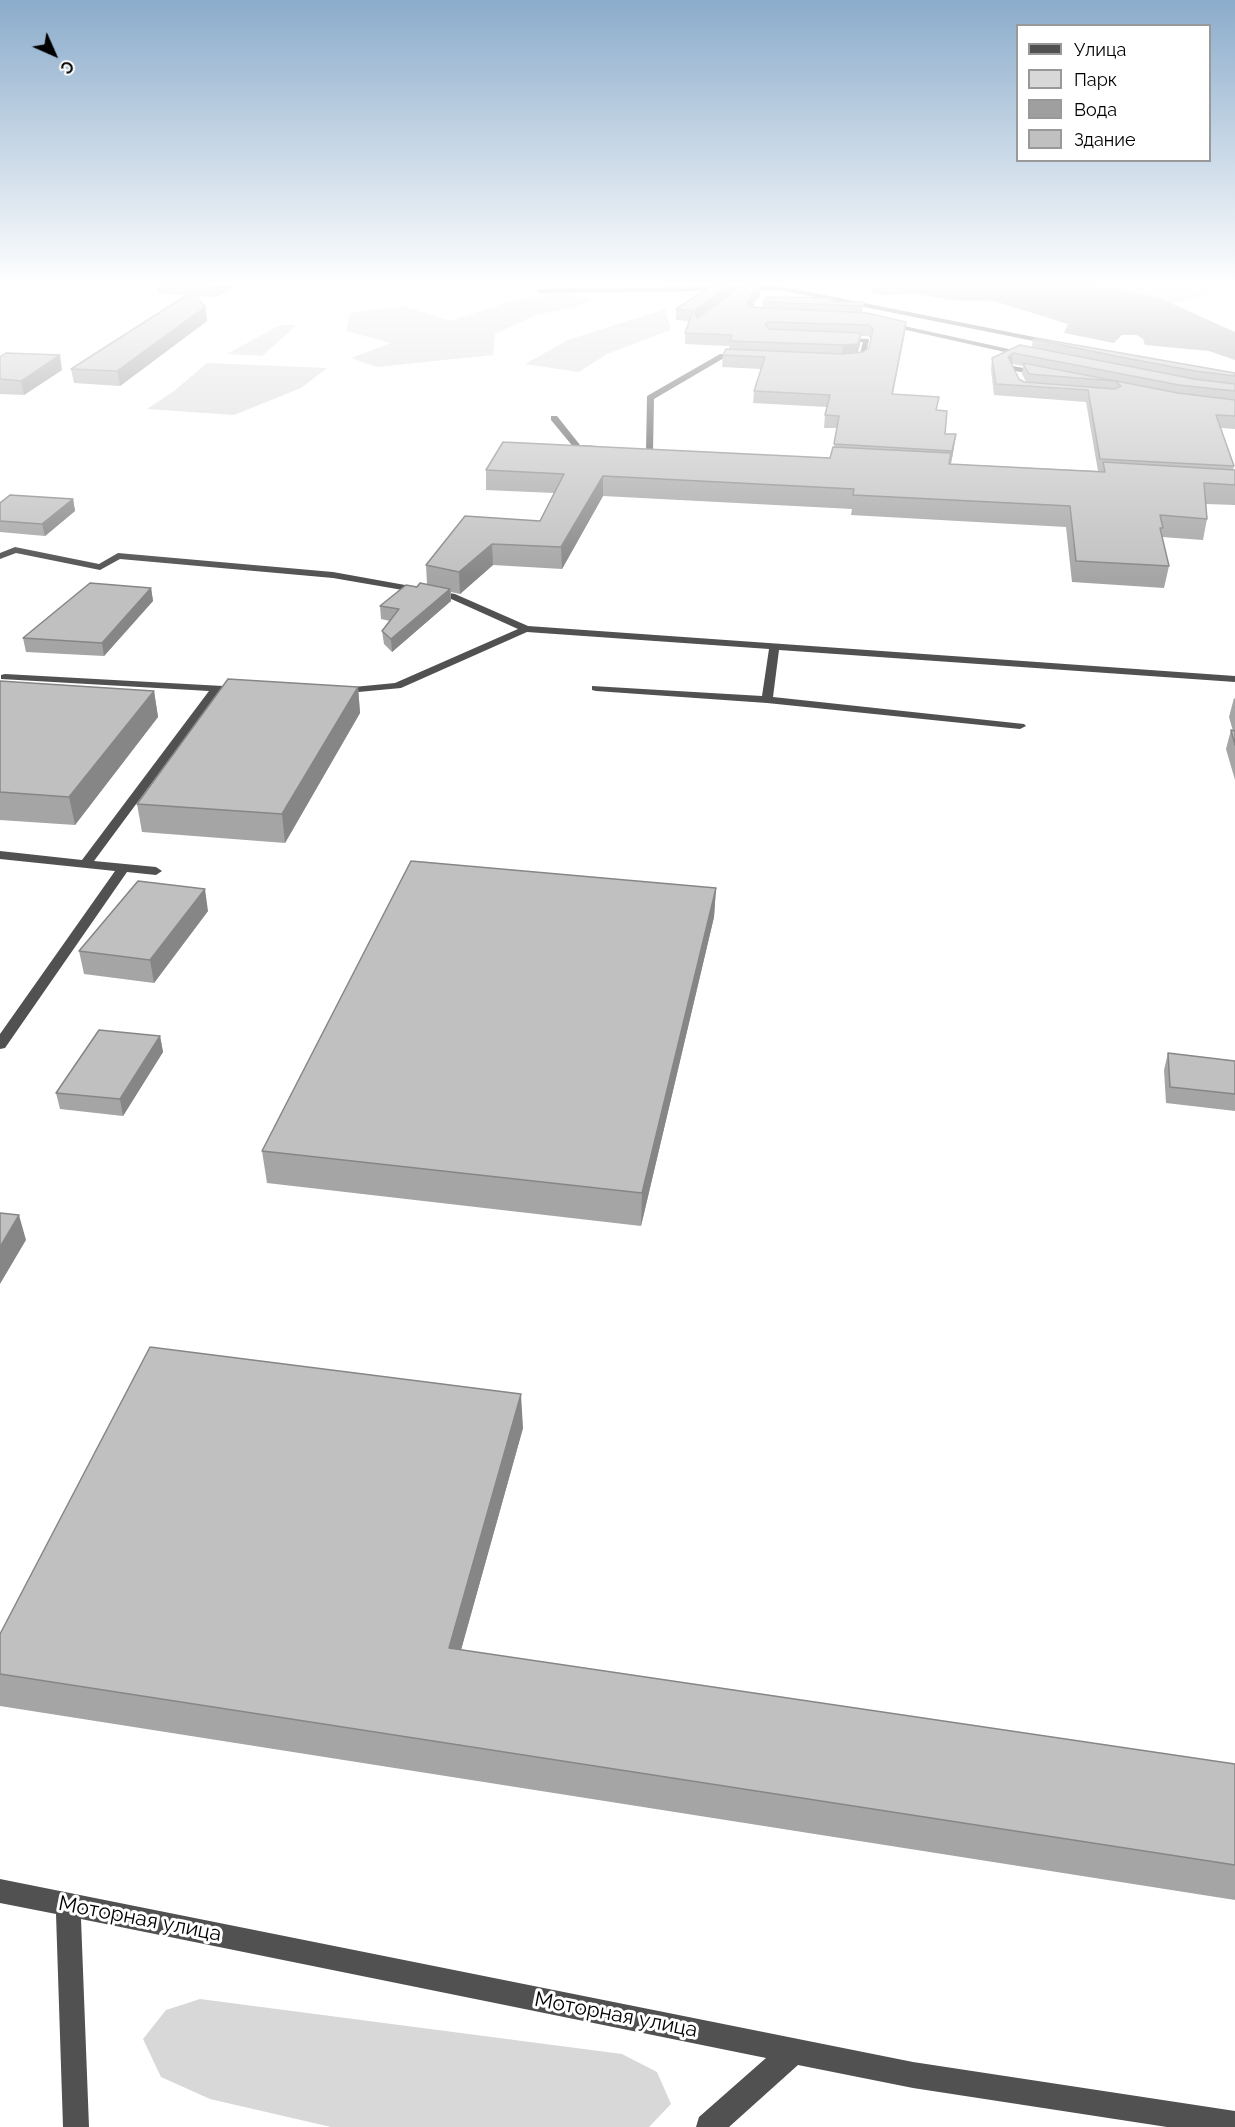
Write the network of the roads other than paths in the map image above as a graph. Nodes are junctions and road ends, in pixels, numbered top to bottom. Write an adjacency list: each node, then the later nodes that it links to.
1 (681, 380): 5 (street)
2 (554, 418): 3 (street)
3 (602, 448)
4 (637, 450): 5 (street)
5 (649, 451): 6 (street)
6 (661, 451)
7 (0, 556): 8 (street)
8 (526, 629): 9 (street); 15 (street)
9 (774, 647): 11 (street); 16 (street)
10 (5, 677): 13 (street)
11 (1235, 679)
12 (596, 688): 16 (street)
13 (216, 689): 14 (street); 19 (street)
14 (250, 691)
15 (329, 692)
16 (767, 700): 17 (street)
17 (1020, 726)
18 (0, 855): 19 (street)
19 (84, 865): 20 (street)
20 (123, 868): 21 (street); 22 (street)
21 (156, 871)
22 (0, 1045)
23 (0, 1891): 24 (street, Моторная улица)
24 (68, 1905): 25 (street, Моторная улица); 27 (street)
25 (795, 2051): 26 (street, Моторная улица); 28 (street)
26 (1235, 2124)
27 (76, 2127)
28 (709, 2127)

